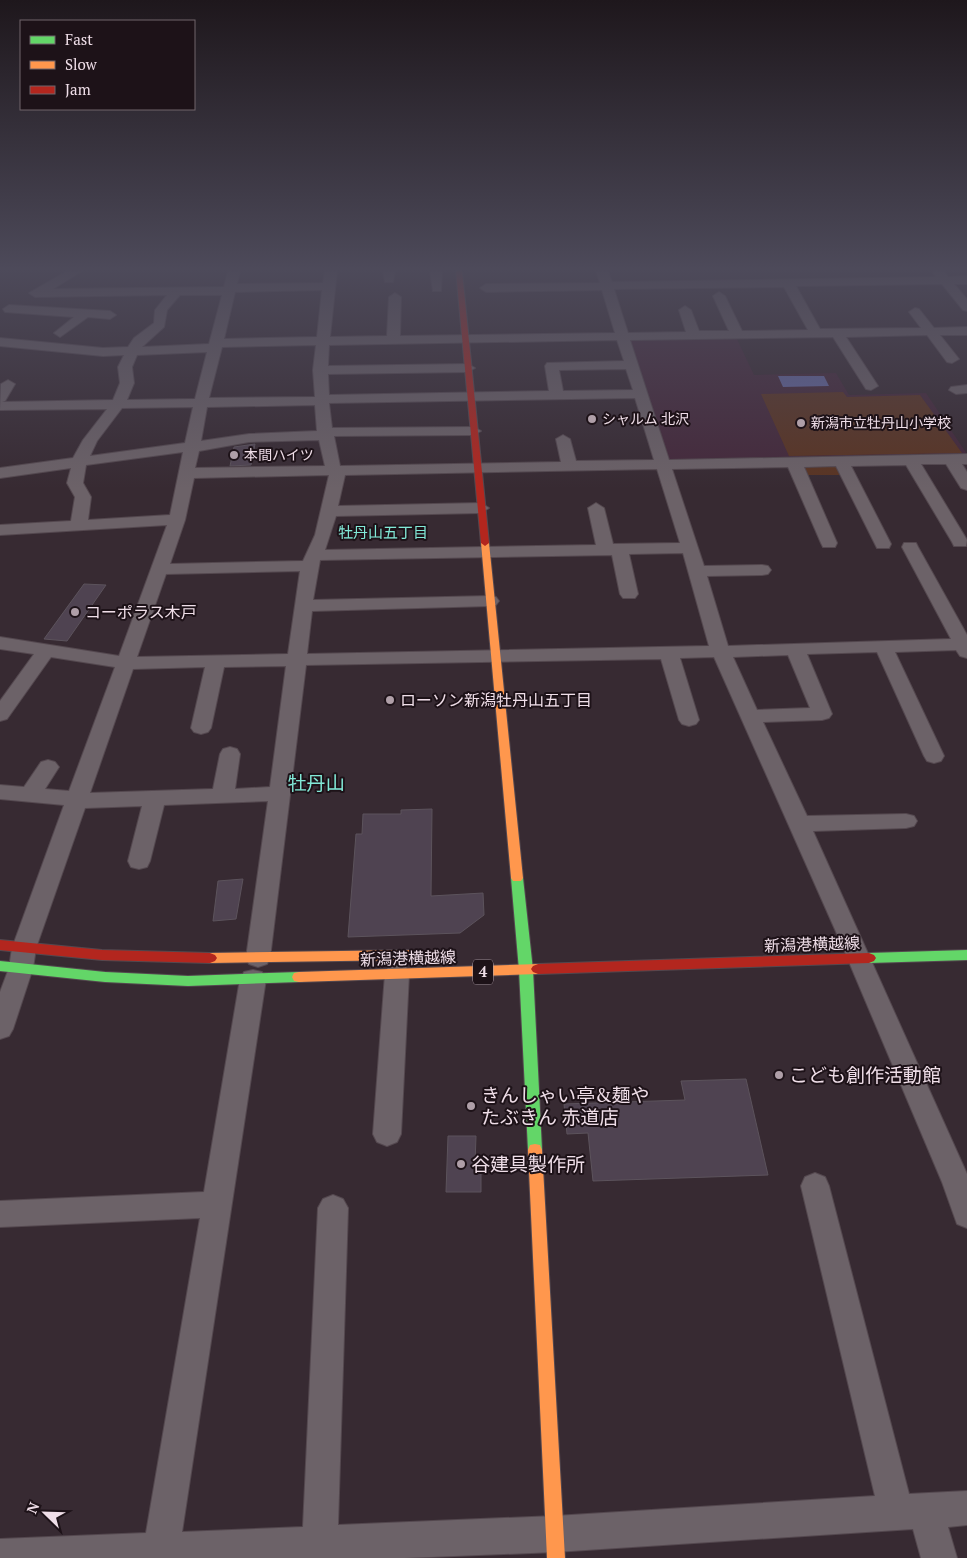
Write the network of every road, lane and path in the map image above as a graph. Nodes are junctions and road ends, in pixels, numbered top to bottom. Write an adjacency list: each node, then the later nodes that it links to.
1 (18, 344): 10 (street)
2 (137, 344): 10 (street)
3 (264, 344): 9 (street)
4 (321, 344): 14 (street)
5 (465, 344): 13 (street)
6 (624, 344): 12 (street)
7 (844, 344): 17 (street)
8 (940, 344): 11 (street)
9 (215, 346): 10 (street); 23 (street)
10 (132, 351): 24 (street)
11 (952, 359)
12 (631, 365): 18 (street); 20 (street)
13 (468, 368): 14 (street); 22 (street)
14 (320, 370): 19 (street)
15 (8, 384): 21 (street)
16 (339, 385): 19 (street)
17 (871, 386)
18 (640, 394): 20 (street); 36 (street)
19 (321, 395): 22 (street); 23 (street); 27 (street)
20 (557, 396): 22 (street)
21 (0, 398)
22 (471, 398): 26 (street)
23 (202, 403): 24 (street); 29 (street)
24 (118, 404): 25 (street); 32 (street)
25 (0, 406)
26 (474, 431): 27 (street); 38 (street)
27 (324, 434): 29 (street); 39 (street)
28 (563, 439): 37 (street)
29 (193, 446): 32 (street); 41 (street)
30 (951, 459): 31 (street); 33 (street); 42 (street)
31 (967, 459)
32 (80, 460): 40 (street); 47 (street)
33 (912, 460): 35 (street); 49 (street)
34 (794, 462): 35 (street); 36 (street); 50 (street)
35 (841, 462): 51 (street)
36 (664, 465): 37 (street); 53 (street)
37 (570, 466): 38 (street)
38 (477, 469): 39 (street); 43 (street)
39 (336, 471): 41 (street); 45 (street)
40 (0, 473)
41 (188, 474): 46 (street)
42 (967, 485)
43 (481, 508): 45 (street); 55 (street)
44 (596, 508): 54 (street)
45 (329, 511): 56 (street)
46 (177, 520): 47 (street); 57 (street)
47 (79, 524): 48 (street)
48 (0, 530)
49 (960, 542)
50 (829, 544)
51 (883, 544)
52 (910, 547): 65 (street)
53 (690, 548): 54 (street); 59 (street)
54 (613, 549): 55 (street); 60 (street)
55 (486, 552): 56 (street); 61 (street)
56 (311, 561): 57 (street); 62 (street)
57 (160, 569): 73 (street)
58 (762, 570): 59 (street)
59 (697, 571): 68 (street)
60 (629, 594)
61 (490, 601): 62 (street); 70 (street)
62 (303, 606): 71 (street)
63 (0, 643): 67 (street)
64 (883, 646): 65 (street); 66 (street); 79 (street)
65 (966, 647)
66 (795, 648): 68 (street); 75 (street)
67 (46, 650): 73 (street); 74 (street)
68 (720, 650): 69 (street); 75 (street)
69 (669, 653): 70 (street); 76 (street)
70 (495, 656): 71 (street); 96 (street)
71 (296, 661): 72 (street); 82 (street)
72 (216, 662): 73 (street); 77 (street)
73 (127, 663): 86 (street)
74 (0, 715)
75 (751, 716): 88 (street)
76 (689, 720)
77 (201, 728)
78 (230, 754): 84 (street)
79 (934, 756)
80 (48, 767): 83 (street)
81 (0, 792): 83 (street)
82 (279, 794): 84 (street); 95 (street)
83 (30, 795): 86 (street)
84 (223, 796): 85 (street)
85 (155, 798): 86 (street); 89 (street)
86 (78, 800): 94 (street)
87 (906, 821): 88 (street)
88 (800, 824): 91 (street)
89 (139, 861)
90 (0, 945): 94 (street, 新潟港横越線 / 4)
91 (854, 947): 93 (street, 新潟港横越線 / 4); 96 (street, 新潟港横越線 / 4); 104 (street)
92 (426, 955): 95 (street, 新潟港横越線 / 4)
93 (967, 955)
94 (15, 961): 95 (street, 新潟港横越線 / 4); 95 (street, 新潟港横越線 / 4); 98 (street)
95 (256, 968): 97 (street, 新潟港横越線 / 4); 101 (street)
96 (526, 970): 97 (street, 新潟港横越線 / 4); 107 (street)
97 (397, 974): 99 (street)
98 (0, 1029)
99 (387, 1134)
100 (815, 1186): 106 (street)
101 (216, 1204): 103 (street); 110 (street)
102 (333, 1208): 108 (street)
103 (0, 1214)
104 (967, 1215)
105 (967, 1508): 106 (street)
106 (911, 1510): 107 (street); 112 (street)
107 (556, 1546): 109 (street)
108 (313, 1549): 109 (street); 110 (street)
109 (388, 1550)
110 (161, 1551): 111 (street)
111 (0, 1558)
112 (939, 1558)

